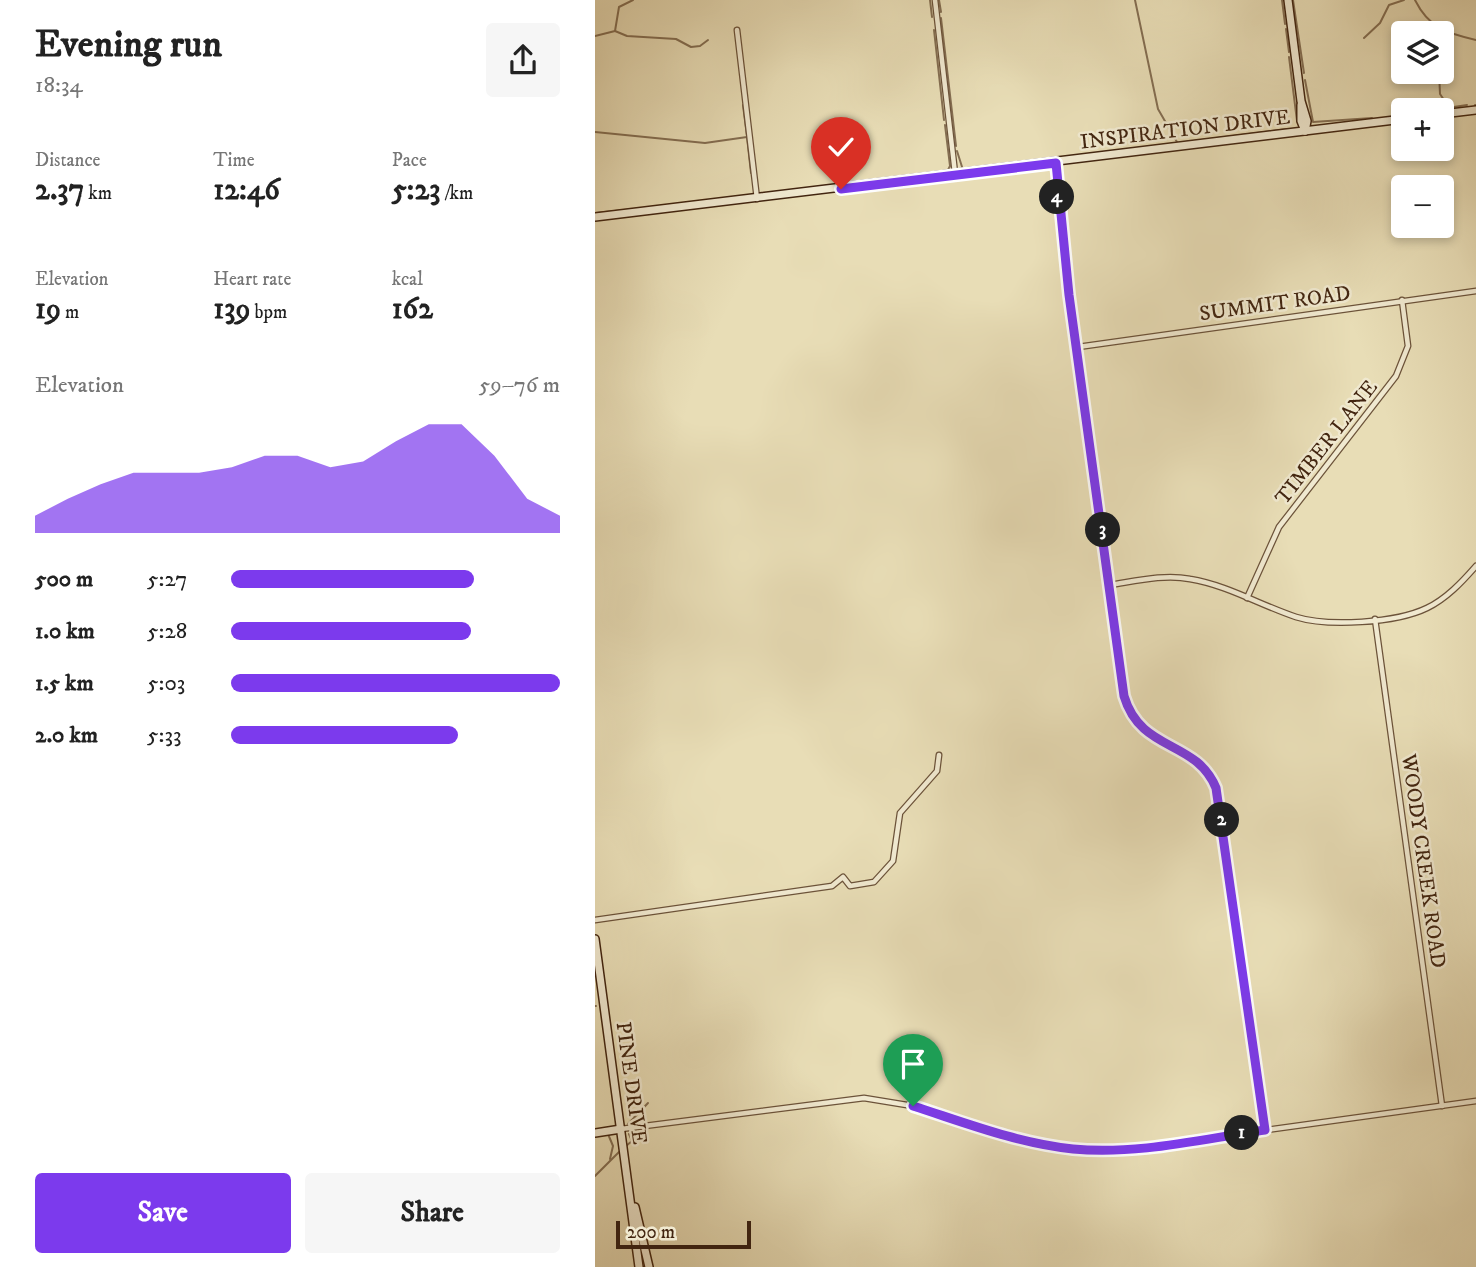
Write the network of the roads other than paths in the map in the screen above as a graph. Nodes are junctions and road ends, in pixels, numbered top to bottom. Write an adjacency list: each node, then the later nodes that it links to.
1 (935, 0): 9 (street)
2 (1288, 0): 7 (main road)
3 (737, 30): 10 (street)
4 (1476, 110): 5 (main road)
5 (1454, 113)
6 (1391, 120): 7 (main road, INSPIRATION DRIVE)
7 (1305, 131): 8 (main road, INSPIRATION DRIVE)
8 (1056, 163): 9 (main road, INSPIRATION DRIVE); 14 (street)
9 (956, 175): 10 (main road, INSPIRATION DRIVE)
10 (757, 200): 11 (main road, INSPIRATION DRIVE)
11 (595, 217)
12 (1476, 291): 13 (street, SUMMIT ROAD)
13 (1402, 300): 14 (street, SUMMIT ROAD); 17 (street, TIMBER LANE)
14 (1078, 347): 16 (street)
15 (1476, 566): 18 (street)
16 (1110, 585): 17 (street); 25 (street)
17 (1247, 598): 18 (street)
18 (1375, 619): 23 (street, WOODY CREEK ROAD)
19 (939, 755): 20 (street)
20 (595, 920)
21 (595, 939): 24 (main road, PINE DRIVE)
22 (1476, 1101): 23 (street)
23 (1442, 1106): 25 (street)
24 (621, 1129): 25 (street); 26 (main road); 27 (main road, PINE DRIVE)
25 (1265, 1130)
26 (595, 1133)
27 (630, 1189): 28 (main road, PINE DRIVE); 29 (main road, PINE DRIVE)
28 (639, 1267)
29 (649, 1267)

